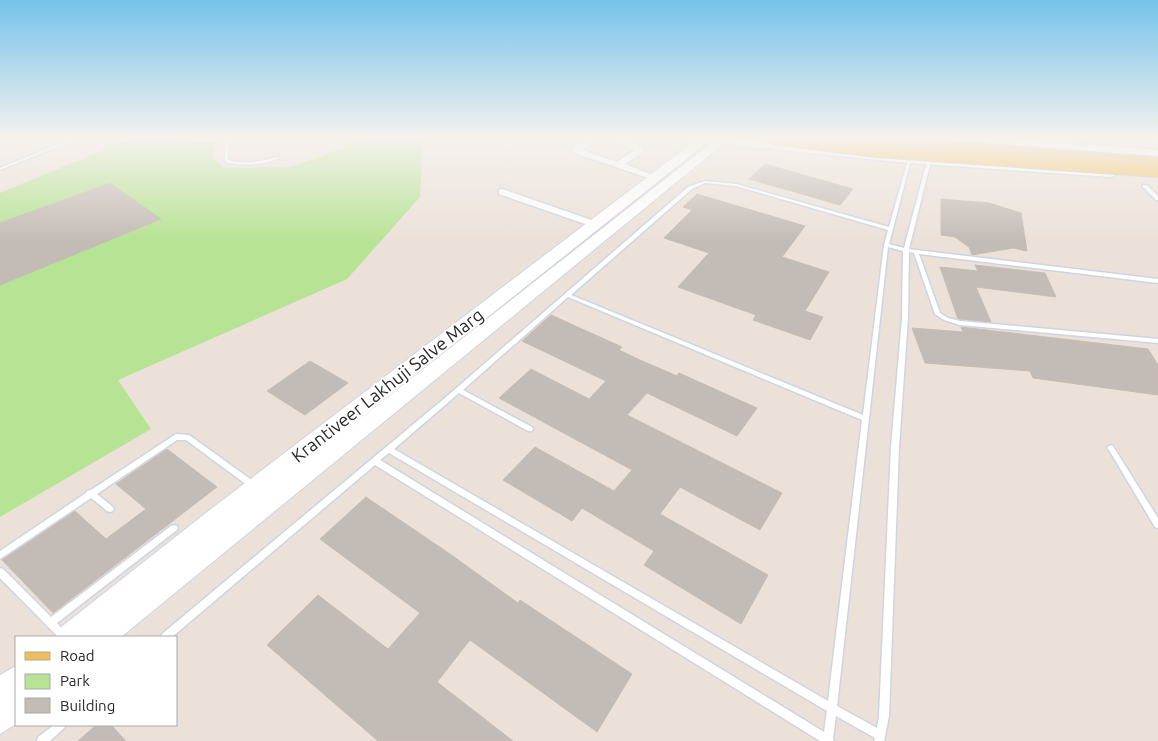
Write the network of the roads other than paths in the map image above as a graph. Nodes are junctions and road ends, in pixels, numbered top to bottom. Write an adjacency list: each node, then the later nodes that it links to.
1 (638, 172): 7 (street)
2 (662, 172): 7 (main road, Krantiveer Lakhuji Salve Marg)
3 (677, 172): 29 (main road, Krantiveer Lakhuji Salve Marg)
4 (907, 172): 13 (lane)
5 (926, 172): 15 (lane)
6 (1075, 172): 8 (street)
7 (654, 177): 12 (main road, Krantiveer Lakhuji Salve Marg)
8 (1158, 177)
9 (1145, 186): 11 (lane)
10 (502, 192): 12 (street)
11 (1158, 199)
12 (594, 224): 26 (main road, Krantiveer Lakhuji Salve Marg)
13 (892, 229): 14 (lane); 18 (lane)
14 (886, 245): 15 (lane); 21 (lane)
15 (906, 250): 16 (lane); 45 (lane)
16 (916, 252): 17 (lane); 19 (lane)
17 (1158, 281)
18 (567, 295): 20 (lane); 21 (lane)
19 (1158, 341)
20 (458, 390): 22 (lane); 24 (lane)
21 (866, 419): 42 (lane)
22 (530, 429)
23 (1111, 448): 30 (lane)
24 (389, 449): 25 (lane); 42 (lane)
25 (375, 461): 38 (lane); 47 (lane)
26 (256, 487): 27 (lane); 29 (main road, Krantiveer Lakhuji Salve Marg)
27 (90, 493): 28 (lane); 32 (lane)
28 (110, 509)
29 (227, 521): 36 (main road, Krantiveer Lakhuji Salve Marg); 37 (main road, Krantiveer Lakhuji Salve Marg)
30 (1158, 525)
31 (174, 528): 34 (lane)
32 (0, 555)
33 (0, 572): 34 (lane)
34 (50, 623): 35 (lane)
35 (63, 636)
36 (69, 636)
37 (102, 636)
38 (166, 636)
39 (15, 681): 40 (main road)
40 (0, 693)
41 (15, 707): 43 (main road)
42 (832, 709): 45 (lane); 47 (lane)
43 (0, 719)
44 (60, 726): 46 (lane)
45 (880, 738)
46 (42, 741)
47 (828, 741)

